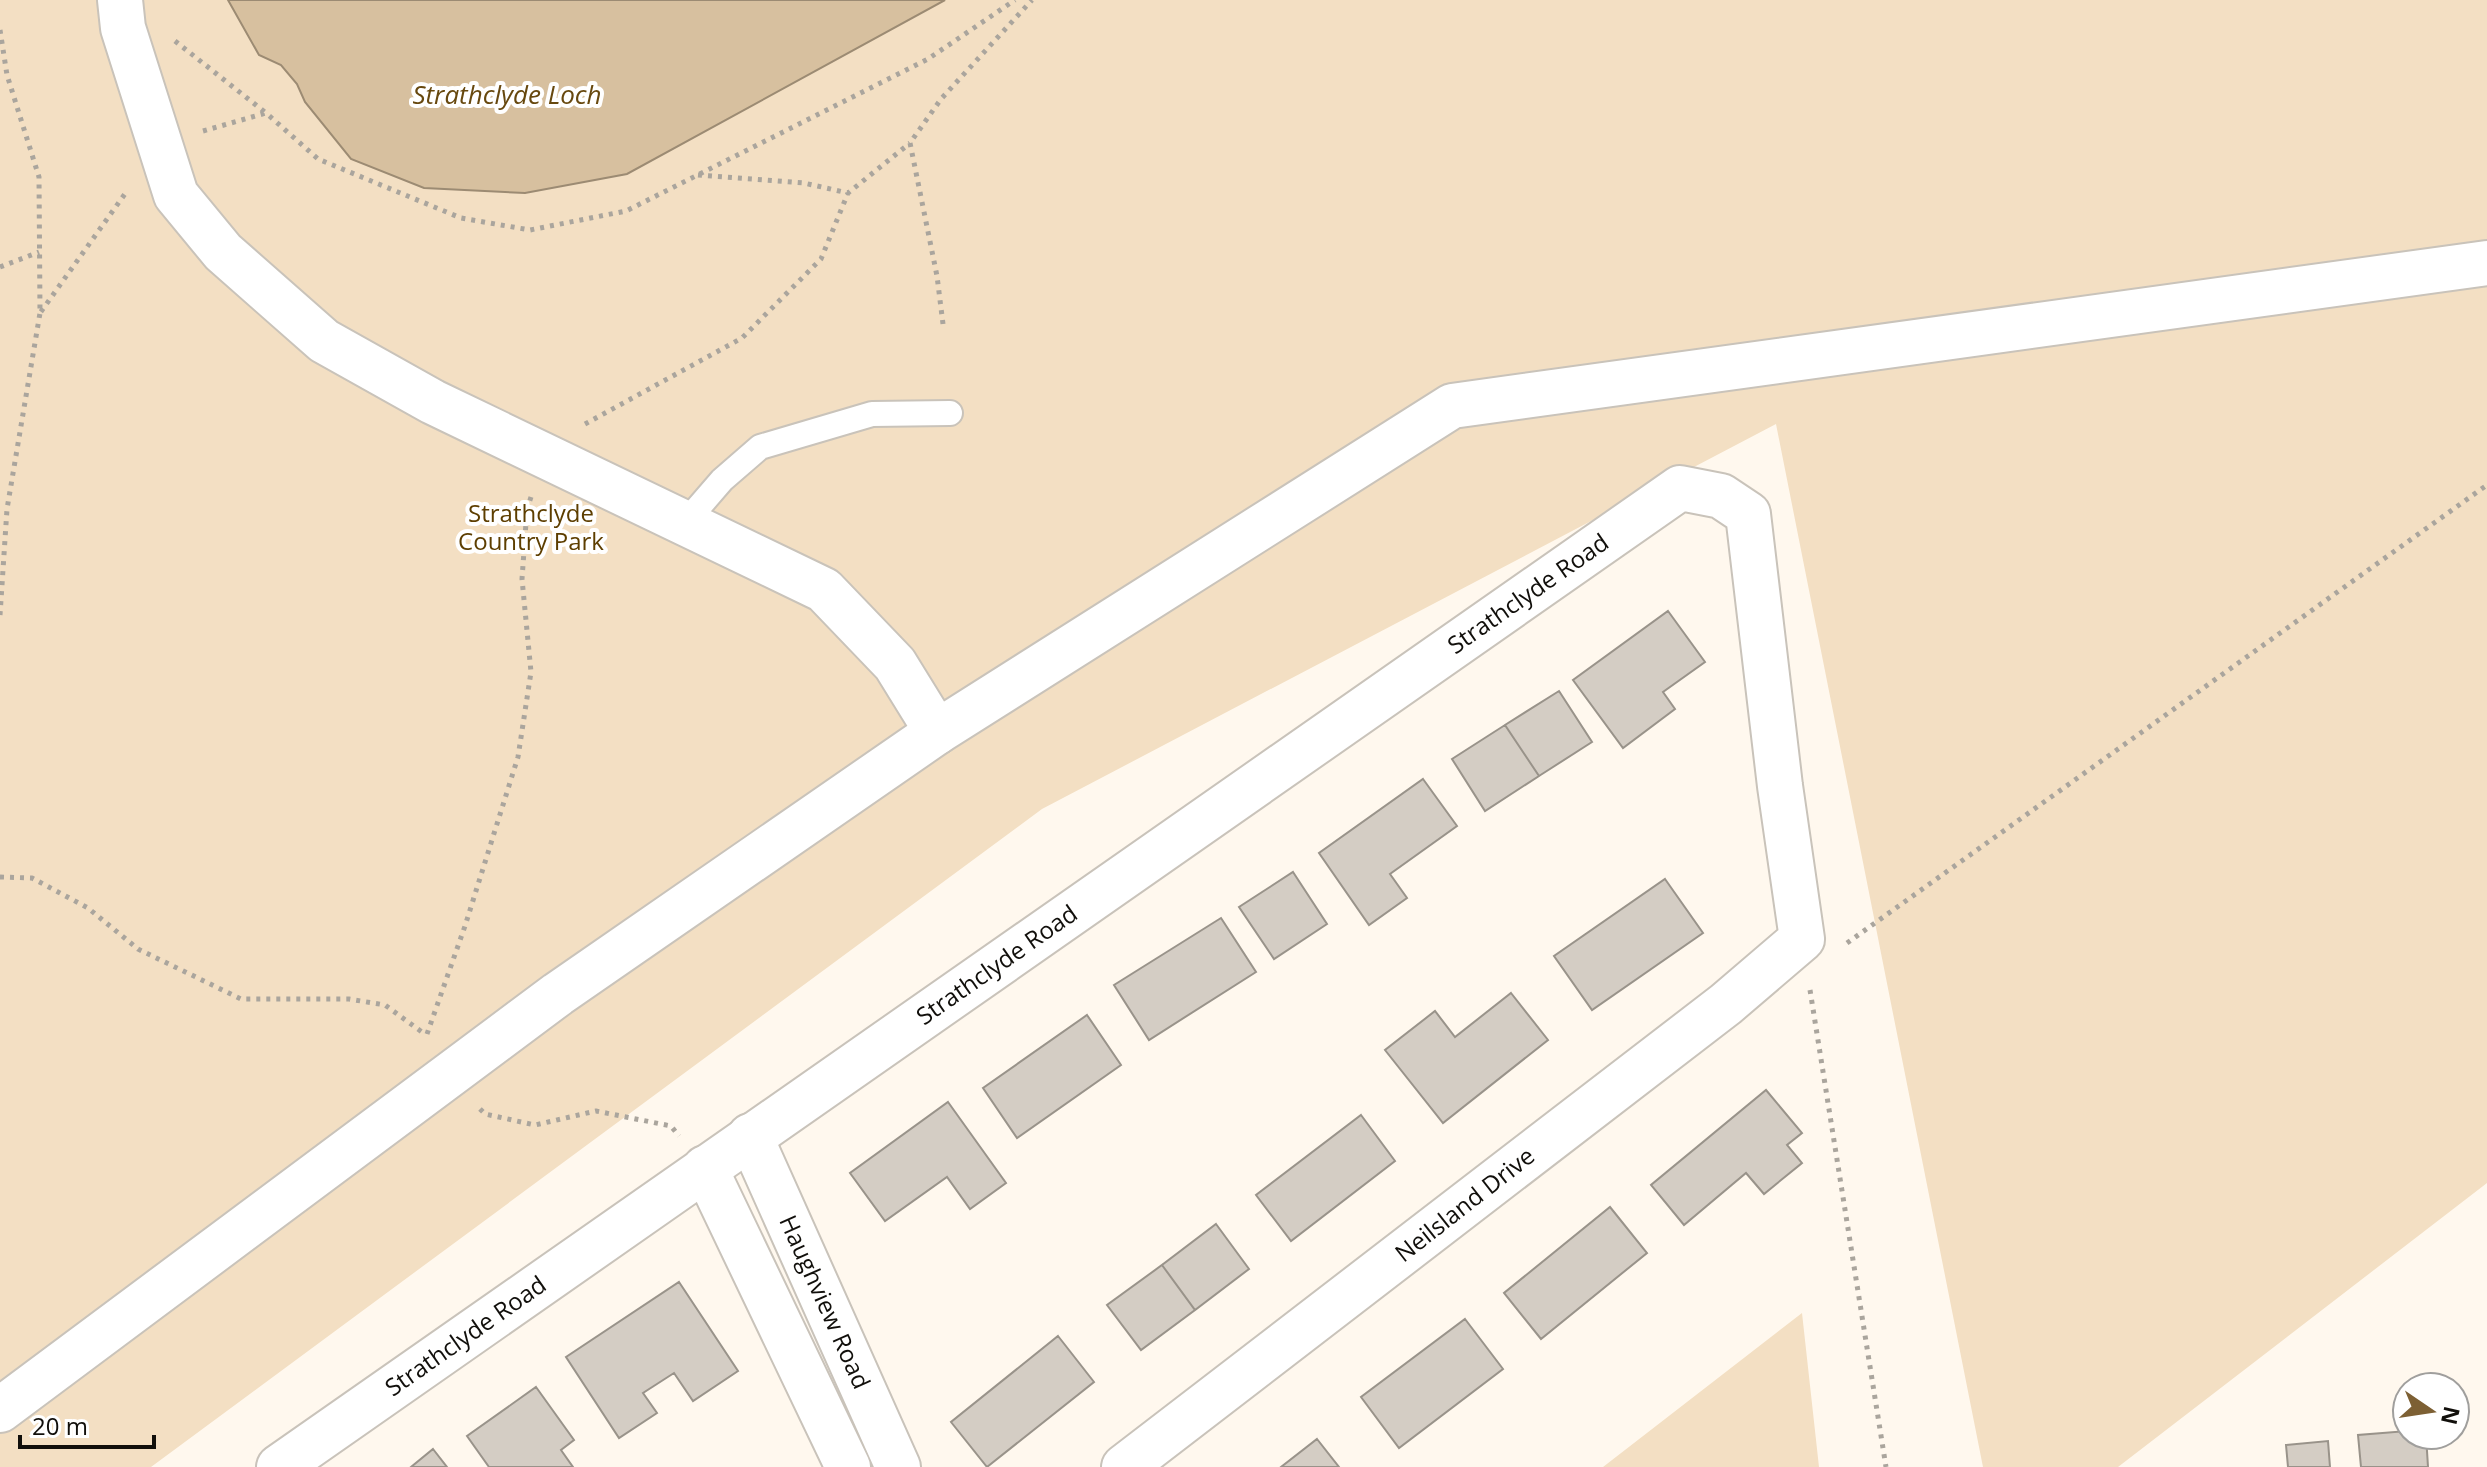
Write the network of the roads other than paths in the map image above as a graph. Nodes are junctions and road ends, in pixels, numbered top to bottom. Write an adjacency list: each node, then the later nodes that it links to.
1 (120, 0): 4 (street)
2 (2487, 263): 5 (street)
3 (950, 413): 4 (lane)
4 (684, 524): 5 (street)
5 (937, 732): 9 (street)
6 (1802, 939): 7 (street, Strathclyde Road); 13 (street, Neilsland Drive)
7 (750, 1136): 8 (street, Strathclyde Road); 12 (street, Haughview Road)
8 (705, 1168): 10 (street, Strathclyde Road); 11 (street, Haughview Road)
9 (0, 1410)
10 (279, 1467)
11 (848, 1467)
12 (898, 1467)
13 (1124, 1467)

